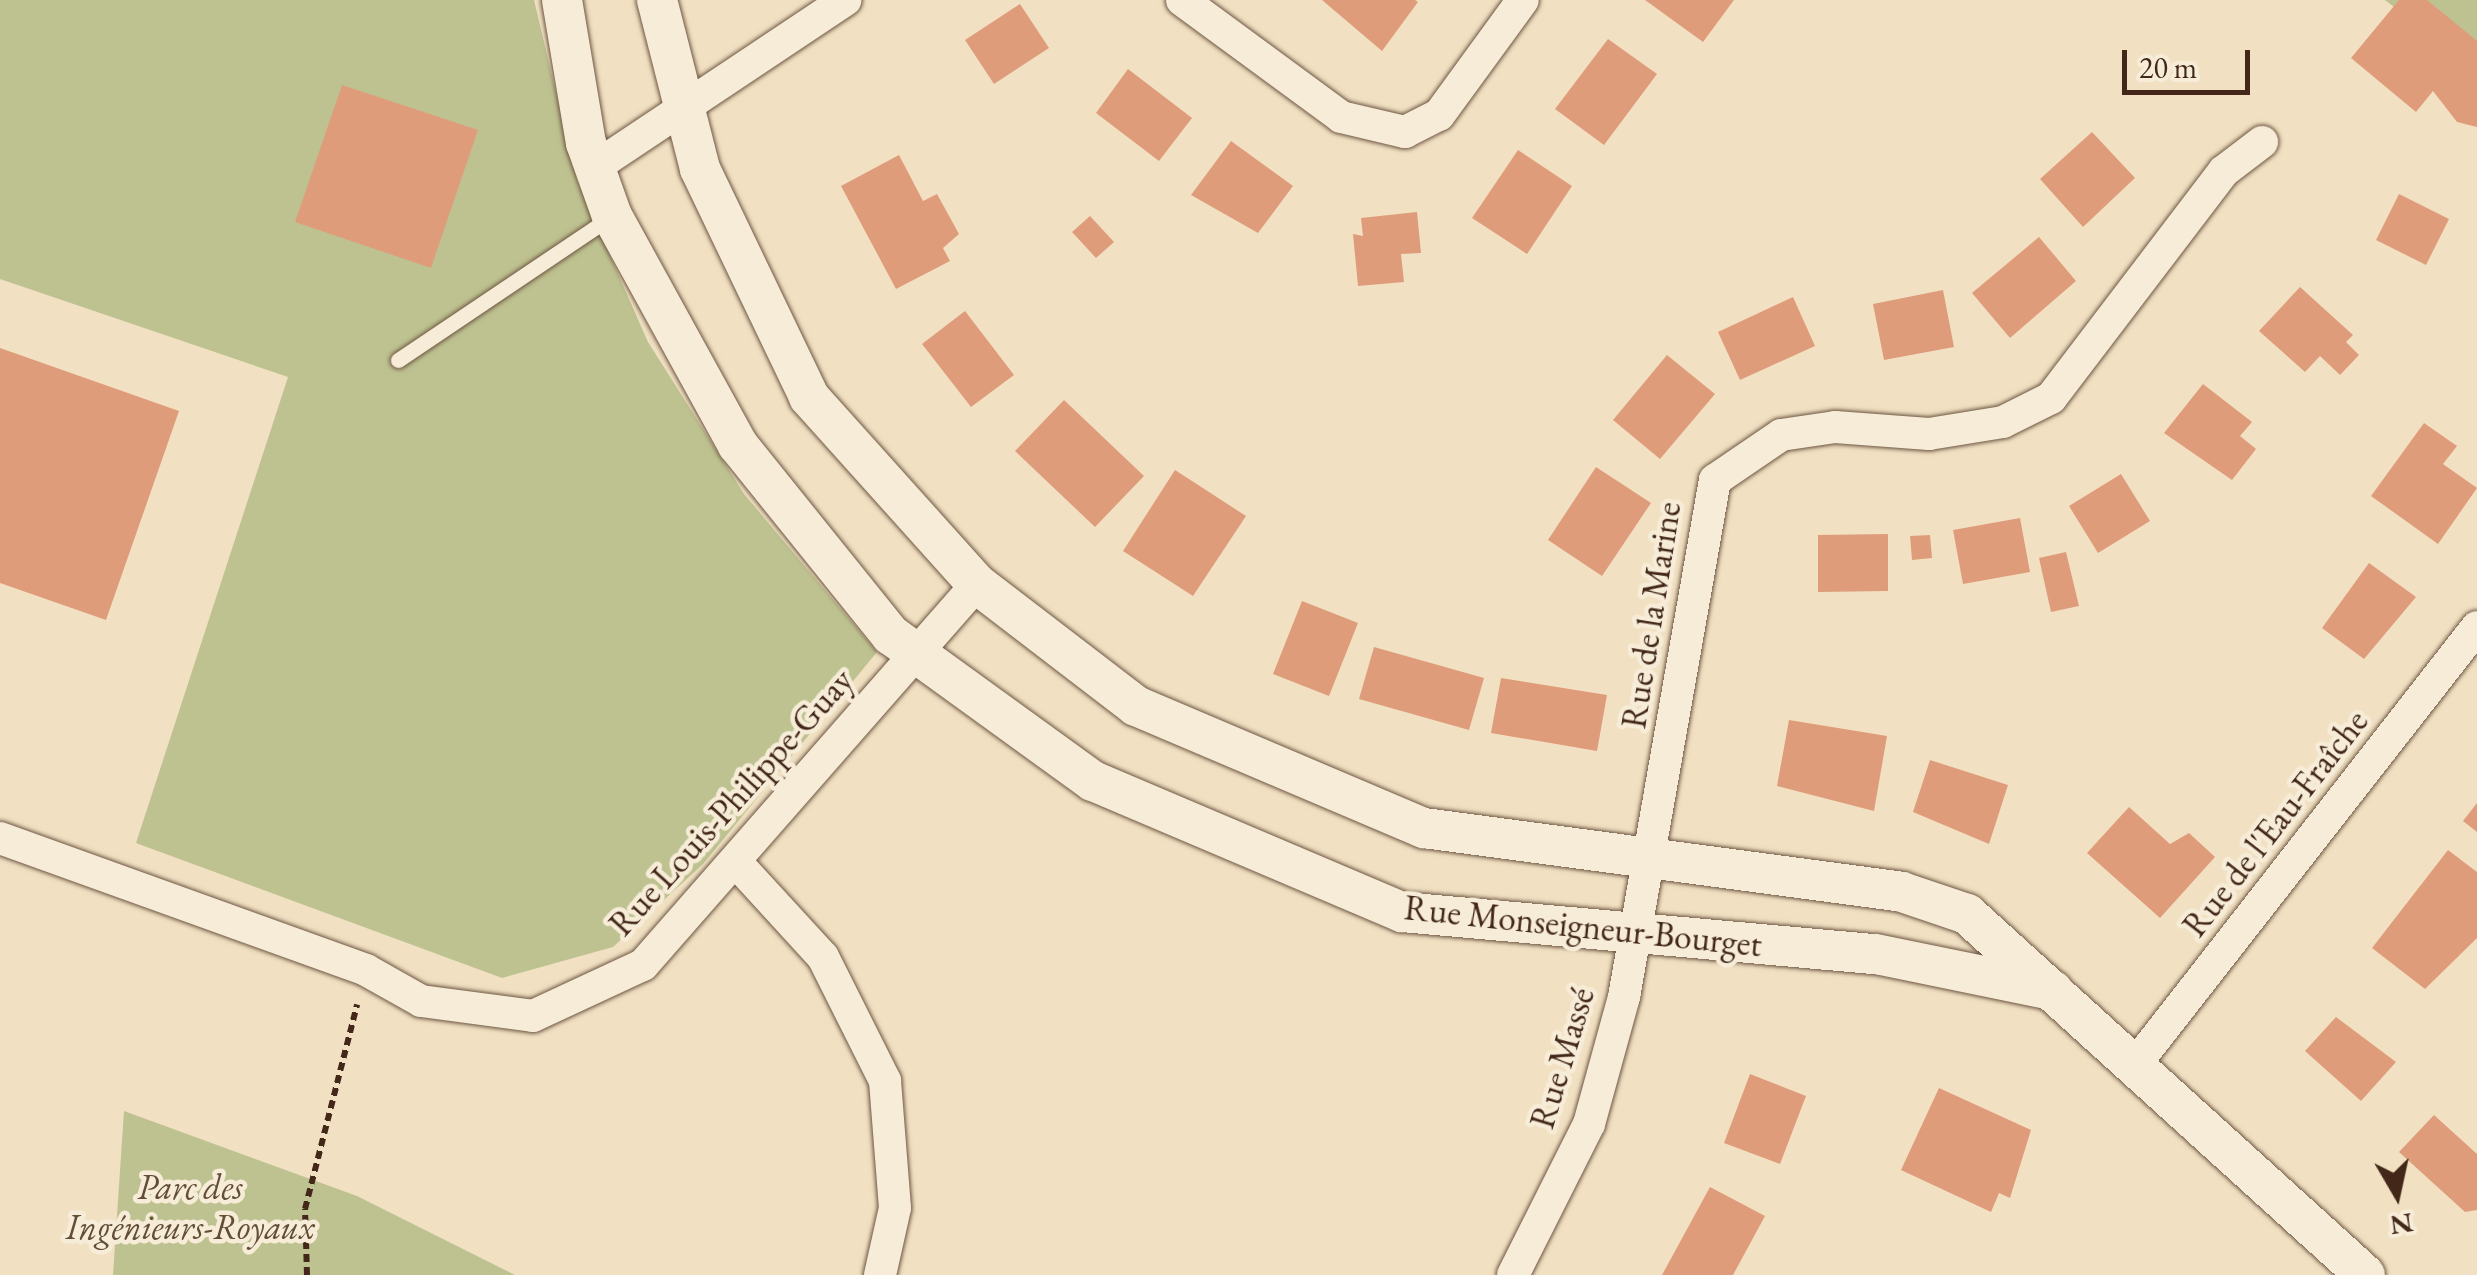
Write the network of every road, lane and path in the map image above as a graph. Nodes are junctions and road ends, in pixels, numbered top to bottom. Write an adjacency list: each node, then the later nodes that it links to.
1 (562, 0): 8 (street, Rue Monseigneur-Bourget)
2 (657, 0): 6 (street)
3 (845, 0): 6 (street)
4 (1182, 0): 5 (street)
5 (1522, 0)
6 (678, 110): 8 (street); 11 (street)
7 (2262, 142): 15 (street, Rue de la Marine)
8 (595, 167): 9 (street, Rue Monseigneur-Bourget)
9 (612, 216): 10 (lane); 13 (street, Rue Monseigneur-Bourget)
10 (398, 360)
11 (976, 584): 13 (street, Rue Louis-Philippe-Guay); 15 (street)
12 (2477, 627): 20 (street, Rue de l'Eau-Fraîche)
13 (916, 654): 16 (street, Rue Louis-Philippe-Guay); 17 (street, Rue Monseigneur-Bourget)
14 (0, 838): 18 (street, Rue Louis-Philippe-Guay)
15 (1652, 852): 17 (street, Rue Massé); 19 (street)
16 (735, 862): 18 (street, Rue Louis-Philippe-Guay); 22 (street)
17 (1635, 937): 19 (street, Rue Monseigneur-Bourget); 23 (street, Rue Massé)
18 (366, 970): 21 (path)
19 (2052, 990): 20 (street)
20 (2134, 1066): 24 (street)
21 (307, 1275)
22 (880, 1275)
23 (1513, 1275)
24 (2365, 1275)

